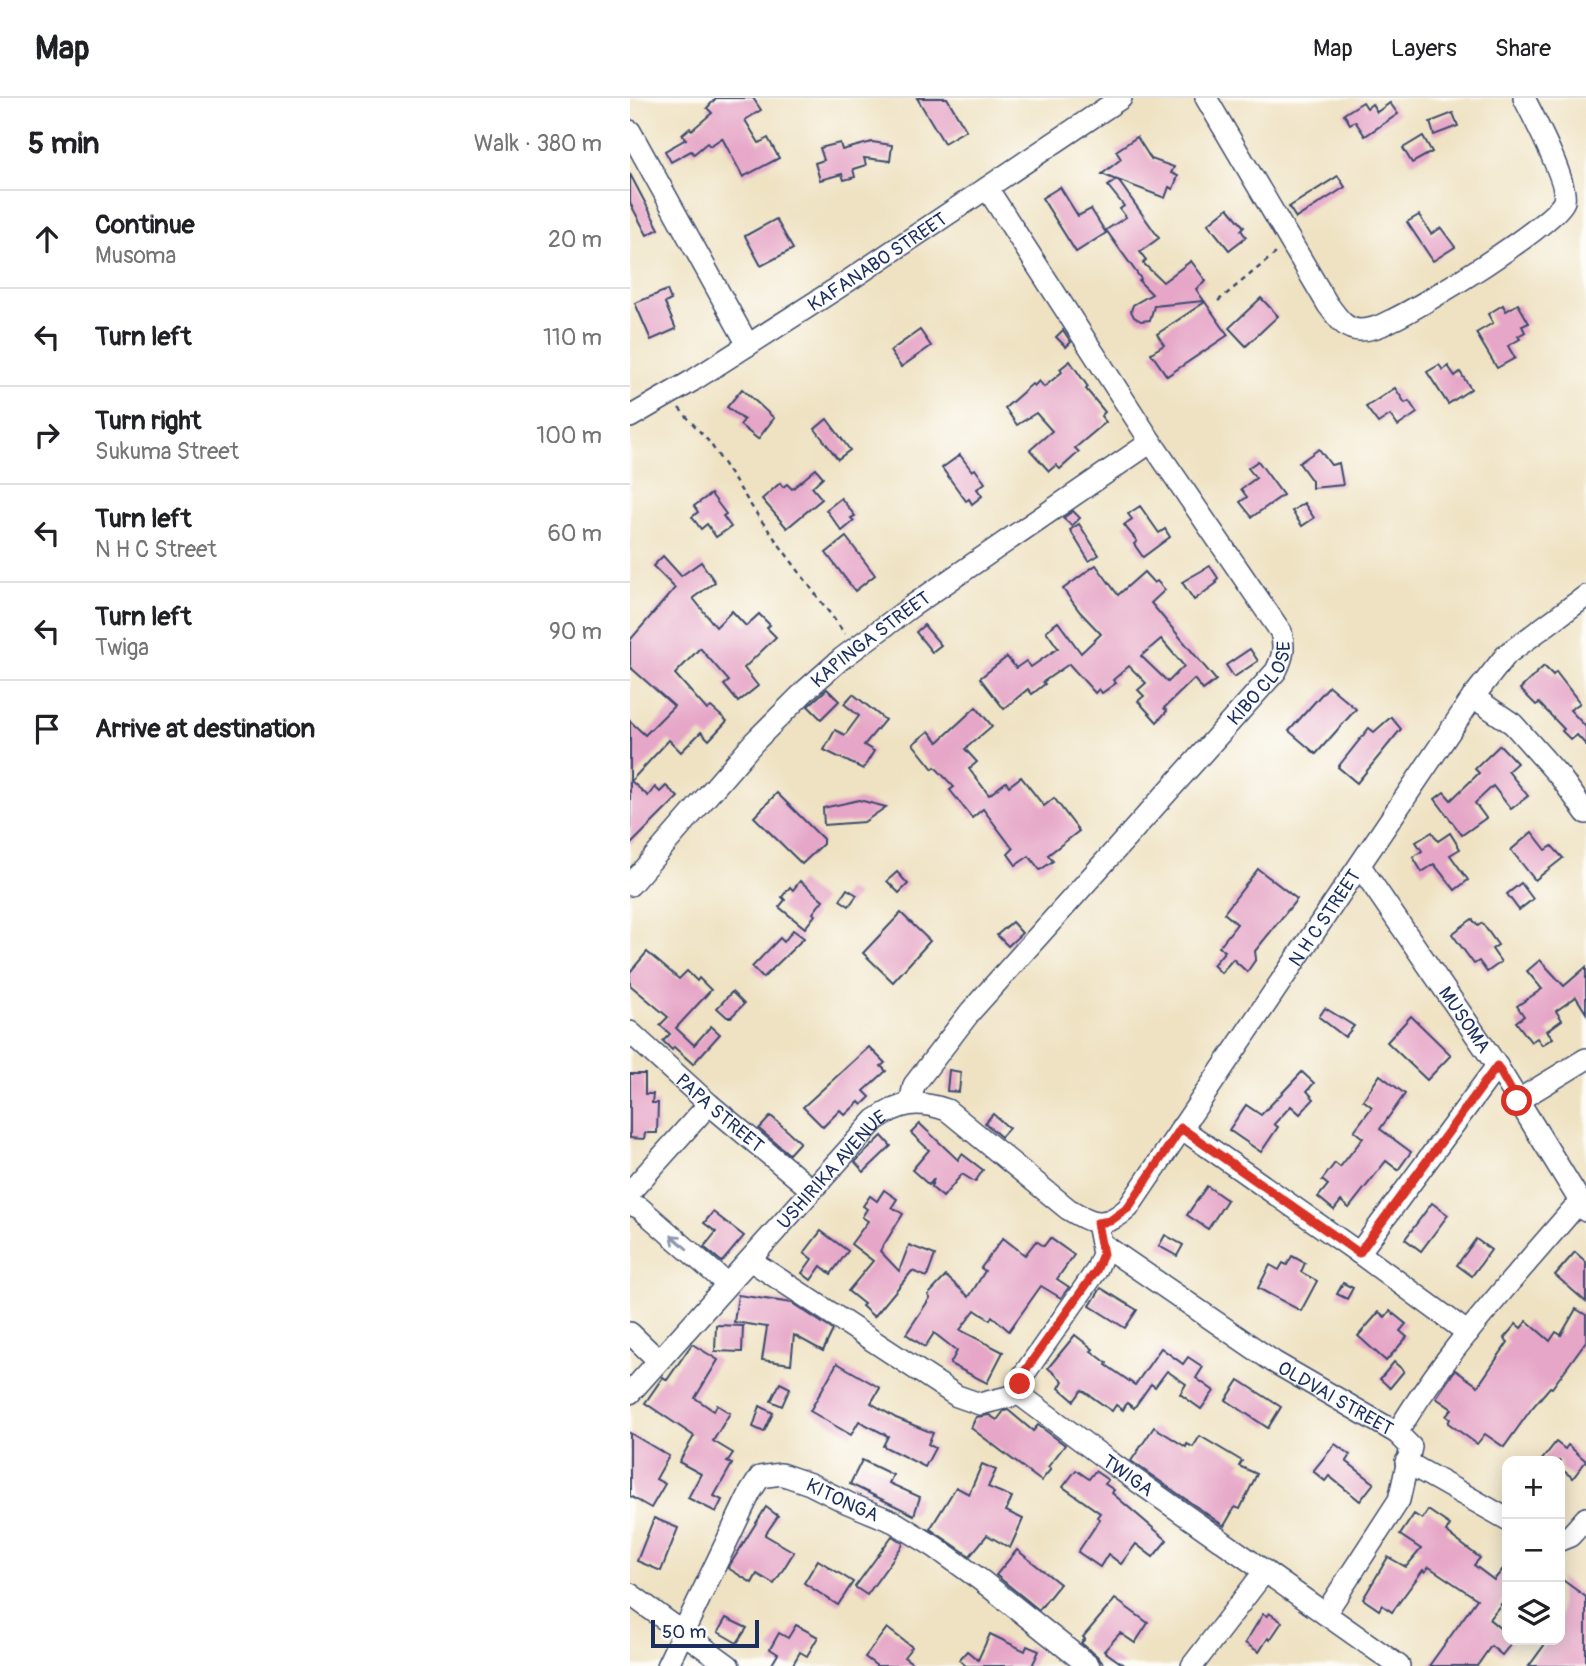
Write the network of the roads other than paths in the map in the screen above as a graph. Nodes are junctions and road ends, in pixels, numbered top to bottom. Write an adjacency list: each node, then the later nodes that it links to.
1 (1121, 98): 5 (street, KAFANABO STREET)
2 (1206, 98): 3 (street)
3 (1524, 98)
4 (630, 131): 6 (street)
5 (987, 188): 6 (street, KAFANABO STREET); 8 (street, KIBO CLOSE)
6 (748, 345): 7 (street, KAFANABO STREET)
7 (630, 416)
8 (1151, 442): 13 (street, KAPINGA STREET); 19 (street, KIBO CLOSE)
9 (1586, 596): 10 (street, N H C STREET)
10 (1473, 697): 11 (street); 12 (street, N H C STREET)
11 (1586, 813)
12 (1360, 866): 16 (street, MUSOMA); 20 (street, N H C STREET)
13 (630, 885)
14 (630, 1032): 18 (street, PAPA STREET)
15 (1586, 1059): 17 (street)
16 (1497, 1066): 17 (street, MUSOMA); 26 (street)
17 (1517, 1101): 24 (street, MUSOMA)
18 (709, 1104): 21 (street, PAPA STREET); 22 (street)
19 (910, 1104): 21 (street, USHIRIKA AVENUE); 25 (street, USHIRIKA AVENUE)
20 (1181, 1128): 25 (street, N H C STREET); 26 (street)
21 (812, 1190): 27 (street, USHIRIKA AVENUE)
22 (630, 1192)
23 (630, 1204): 28 (street, one-way to 23)
24 (1583, 1206): 30 (street)
25 (1100, 1233): 32 (street); 34 (street, OLDVAI STREET)
26 (1359, 1253): 30 (street)
27 (750, 1260): 28 (street, USHIRIKA AVENUE); 32 (street)
28 (727, 1284): 31 (street, USHIRIKA AVENUE)
29 (630, 1333): 31 (street)
30 (1468, 1333): 34 (street)
31 (658, 1360): 33 (street, USHIRIKA AVENUE)
32 (1020, 1390): 39 (street, TWIGA)
33 (630, 1393)
34 (1397, 1433): 35 (street, OLDVAI STREET)
35 (1406, 1462): 37 (street); 41 (street, OLDVAI STREET)
36 (1586, 1518): 38 (street)
37 (1505, 1519)
38 (1565, 1538)
39 (1265, 1571): 41 (street, TWIGA); 46 (street)
40 (630, 1594): 42 (street)
41 (1325, 1614): 47 (street, TWIGA)
42 (683, 1631): 43 (street, KITONGA); 44 (street); 45 (street, KITONGA)
43 (667, 1666)
44 (729, 1666)
45 (1089, 1666)
46 (1192, 1666)
47 (1398, 1666)

